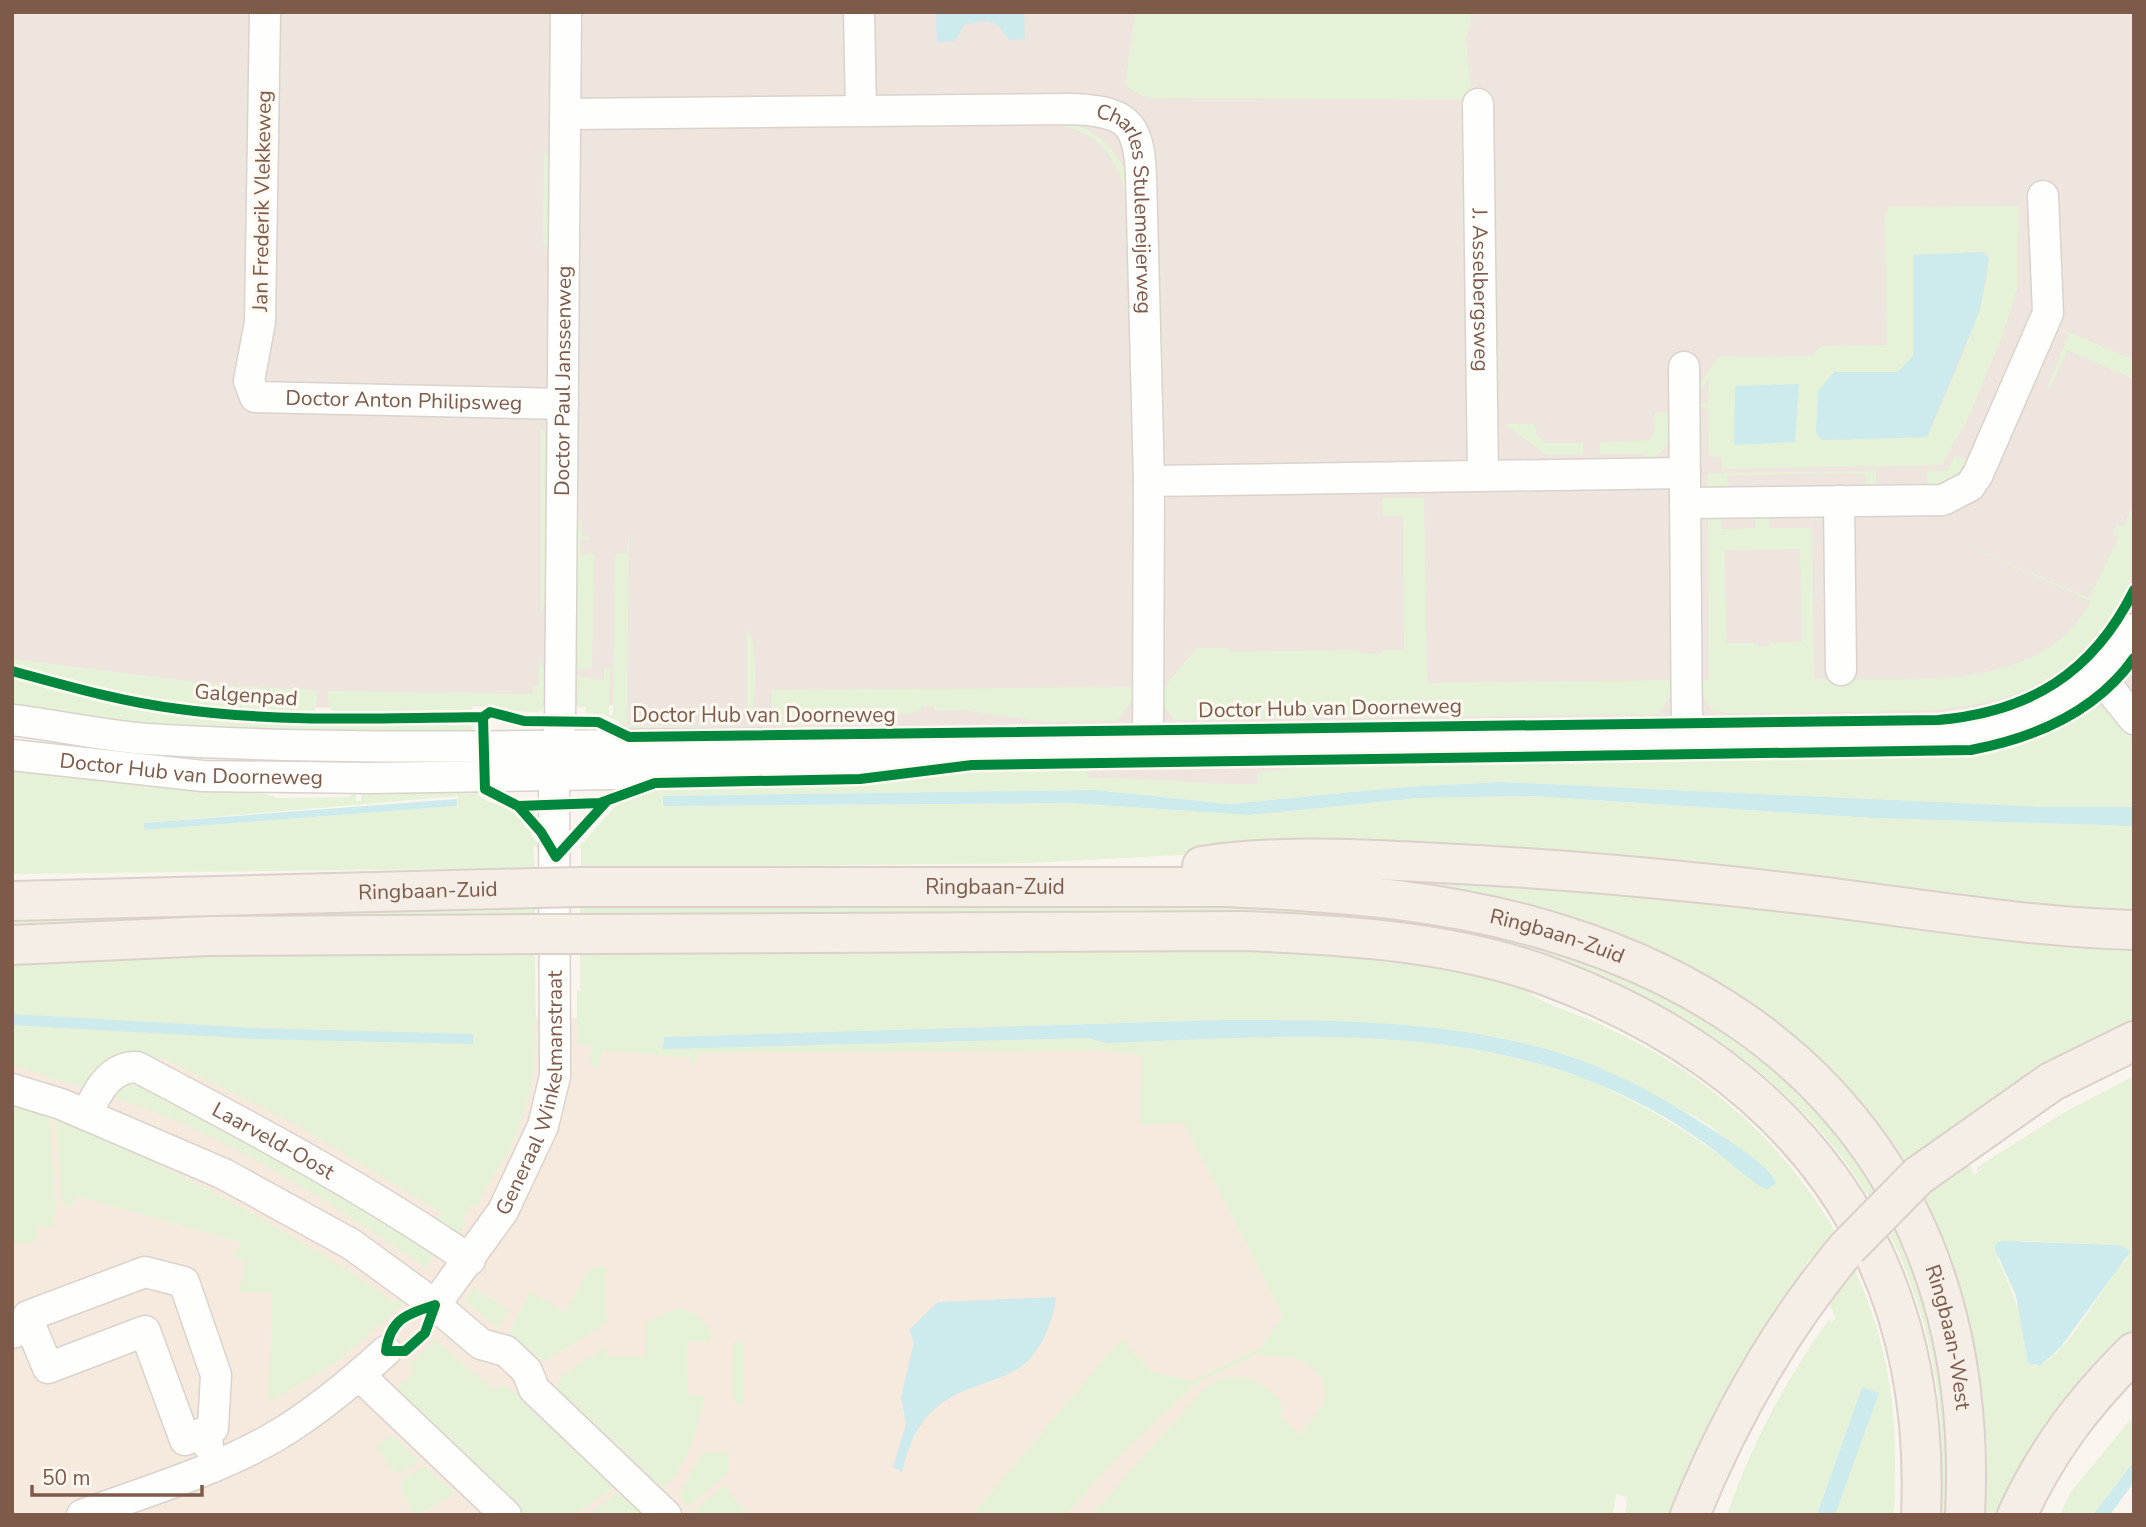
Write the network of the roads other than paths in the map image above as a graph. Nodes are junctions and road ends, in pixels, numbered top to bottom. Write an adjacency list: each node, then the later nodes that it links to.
1 (265, 12): 9 (street, Jan Frederik Vlekkeweg)
2 (566, 12): 6 (street, Doctor Paul Janssenweg)
3 (859, 12): 5 (street)
4 (1478, 104): 12 (street, J. Asselbergsweg)
5 (861, 110): 6 (street, Charles Stulemeijerweg); 13 (street, Charles Stulemeijerweg)
6 (566, 114): 10 (street, Doctor Paul Janssenweg)
7 (2043, 196): 14 (street)
8 (1684, 367): 11 (street)
9 (250, 388): 10 (street, Doctor Anton Philipsweg)
10 (563, 404): 24 (street, Doctor Paul Janssenweg)
11 (1685, 473): 12 (street); 15 (street)
12 (1483, 475): 13 (street)
13 (1149, 481): 22 (street, Charles Stulemeijerweg)
14 (1839, 501): 15 (street); 17 (street)
15 (1686, 503): 21 (street)
16 (2134, 629): 18 (street, Doctor Hub van Doorneweg)
17 (1841, 670)
18 (2094, 677): 19 (street); 21 (street, Doctor Hub van Doorneweg)
19 (2134, 719)
20 (12, 720): 24 (street, Doctor Hub van Doorneweg)
21 (1687, 739): 22 (street, Doctor Hub van Doorneweg)
22 (1148, 746): 24 (street, Doctor Hub van Doorneweg)
23 (12, 755): 24 (street, Doctor Hub van Doorneweg)
24 (557, 761): 36 (street, Generaal Winkelmanstraat)
25 (1060, 887): 26 (main road, Ringbaan-Zuid, bridge); 27 (main road); 33 (main road, Ringbaan-Zuid)
26 (12, 901)
27 (2134, 930)
28 (12, 945): 34 (main road, Ringbaan-Zuid, bridge)
29 (2134, 1041): 33 (main road)
30 (2134, 1065): 33 (main road)
31 (12, 1089): 32 (street)
32 (88, 1115): 36 (street, Laarveld-Oost); 37 (street)
33 (1911, 1182): 35 (main road, bridge); 51 (main road, Ringbaan-West)
34 (1842, 1194): 50 (main road, Ringbaan-West)
35 (1854, 1258): 48 (main road); 49 (main road)
36 (470, 1259): 37 (street, Generaal Winkelmanstraat)
37 (435, 1305): 47 (street)
38 (22, 1330): 43 (street); 43 (street)
39 (386, 1351): 41 (street)
40 (2134, 1352): 52 (main road)
41 (359, 1375): 44 (street); 46 (street)
42 (2134, 1382): 53 (main road)
43 (203, 1433): 44 (street)
44 (216, 1465): 45 (street)
45 (82, 1515)
46 (506, 1515)
47 (666, 1515)
48 (1690, 1515)
49 (1715, 1515)
50 (1921, 1515)
51 (1965, 1515)
52 (2017, 1515)
53 (2039, 1515)

